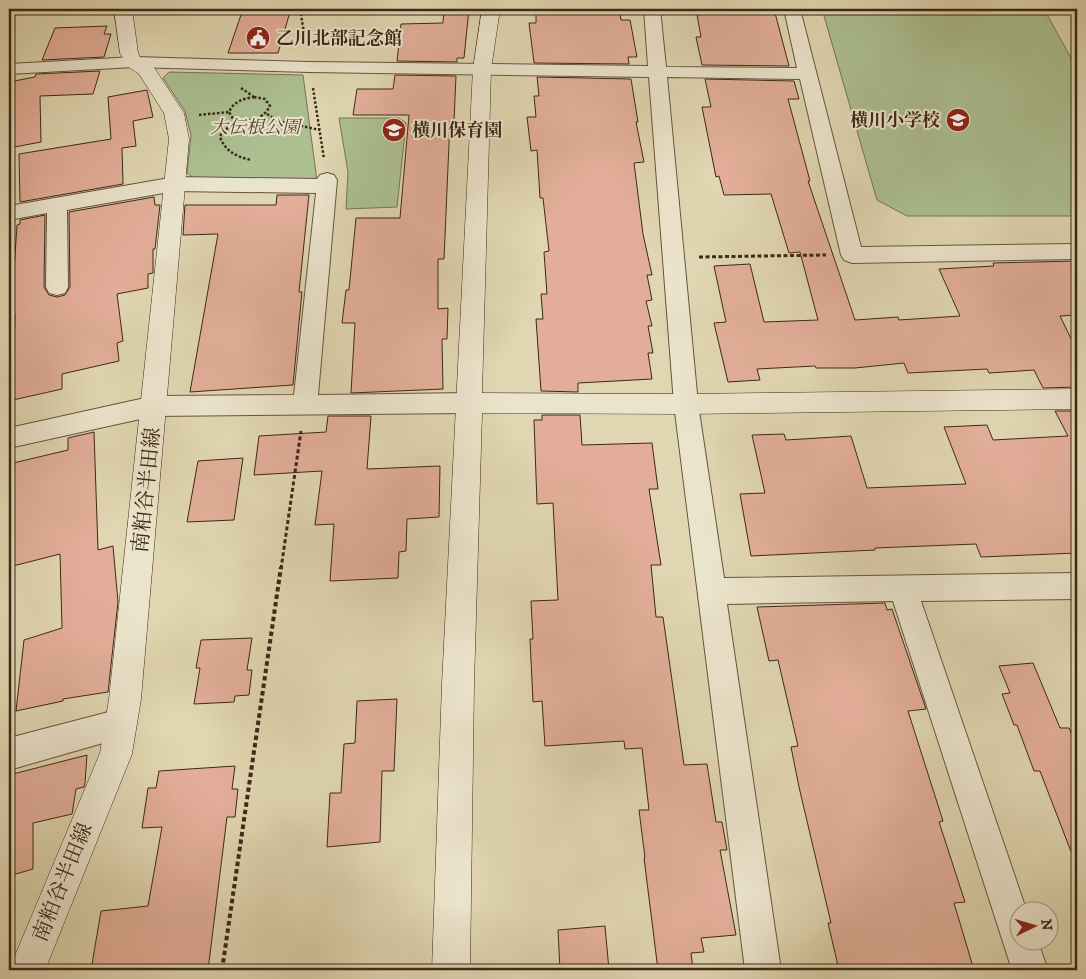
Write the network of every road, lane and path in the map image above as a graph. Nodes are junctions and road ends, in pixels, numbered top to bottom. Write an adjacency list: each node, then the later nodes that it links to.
1 (123, 9): 6 (street, 南粕谷半田線)
2 (300, 9): 7 (path)
3 (491, 9): 8 (street)
4 (652, 9): 10 (street)
5 (792, 9): 11 (street)
6 (134, 62): 7 (street); 9 (street); 17 (street, 南粕谷半田線)
7 (310, 68): 8 (street); 14 (path)
8 (482, 69): 10 (street); 26 (street)
9 (9, 70)
10 (658, 72): 11 (street); 22 (street)
11 (808, 74): 21 (street)
12 (267, 114): 13 (path); 13 (path); 14 (path)
13 (239, 120): 15 (path)
14 (320, 130): 16 (path)
15 (256, 161)
16 (326, 183): 17 (street); 25 (street)
17 (175, 184): 18 (street); 28 (street, 南粕谷半田線)
18 (58, 205): 19 (street); 23 (street)
19 (9, 213)
20 (1077, 251): 21 (street)
21 (852, 255): 22 (path)
22 (674, 258): 27 (street)
23 (57, 287)
24 (1077, 398): 27 (street)
25 (305, 403): 26 (street); 28 (street); 38 (path)
26 (470, 403): 27 (street); 39 (street)
27 (686, 404): 32 (street)
28 (154, 406): 29 (street); 33 (street, 南粕谷半田線)
29 (9, 438)
30 (1077, 586): 31 (street)
31 (902, 587): 32 (street); 35 (street)
32 (712, 591): 40 (street)
33 (120, 724): 34 (street); 37 (street, 南粕谷半田線)
34 (9, 754)
35 (1008, 905)
36 (1024, 952): 41 (street)
37 (26, 970)
38 (222, 970)
39 (450, 970)
40 (763, 970)
41 (1030, 970)

